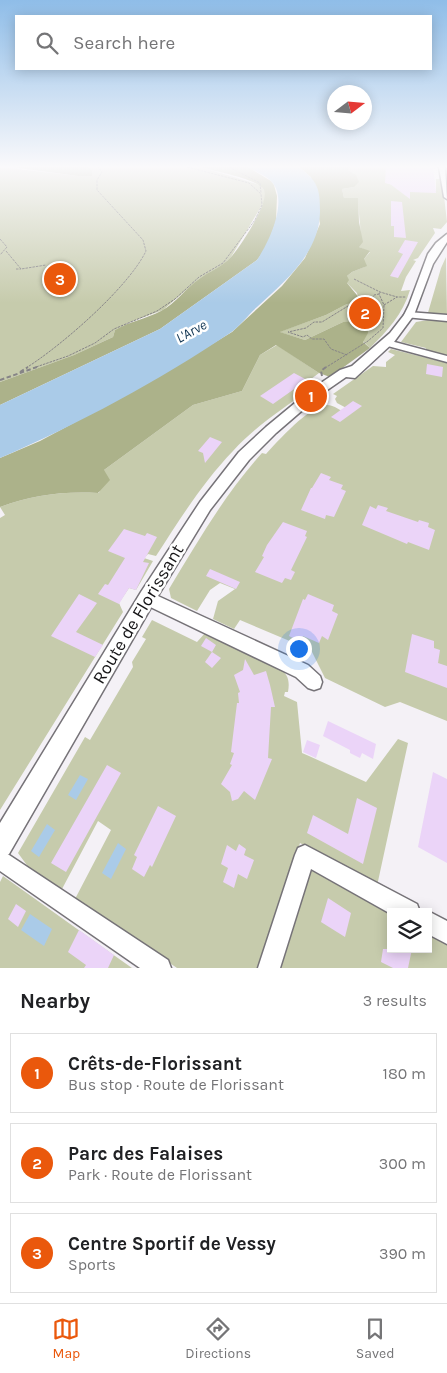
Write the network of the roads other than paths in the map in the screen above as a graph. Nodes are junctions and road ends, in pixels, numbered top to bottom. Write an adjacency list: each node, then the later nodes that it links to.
1 (447, 237): 2 (main road, Route de Florissant)
2 (408, 315): 3 (street); 4 (main road, Route de Florissant)
3 (447, 318)
4 (387, 343): 5 (street); 6 (main road, Route de Florissant)
5 (447, 360)
6 (147, 598): 7 (street); 8 (main road, Route de Florissant)
7 (314, 682)
8 (0, 844)
9 (0, 859): 13 (street)
10 (402, 908): 14 (street)
11 (432, 924): 12 (street)
12 (447, 933)
13 (160, 968)
14 (269, 968)

